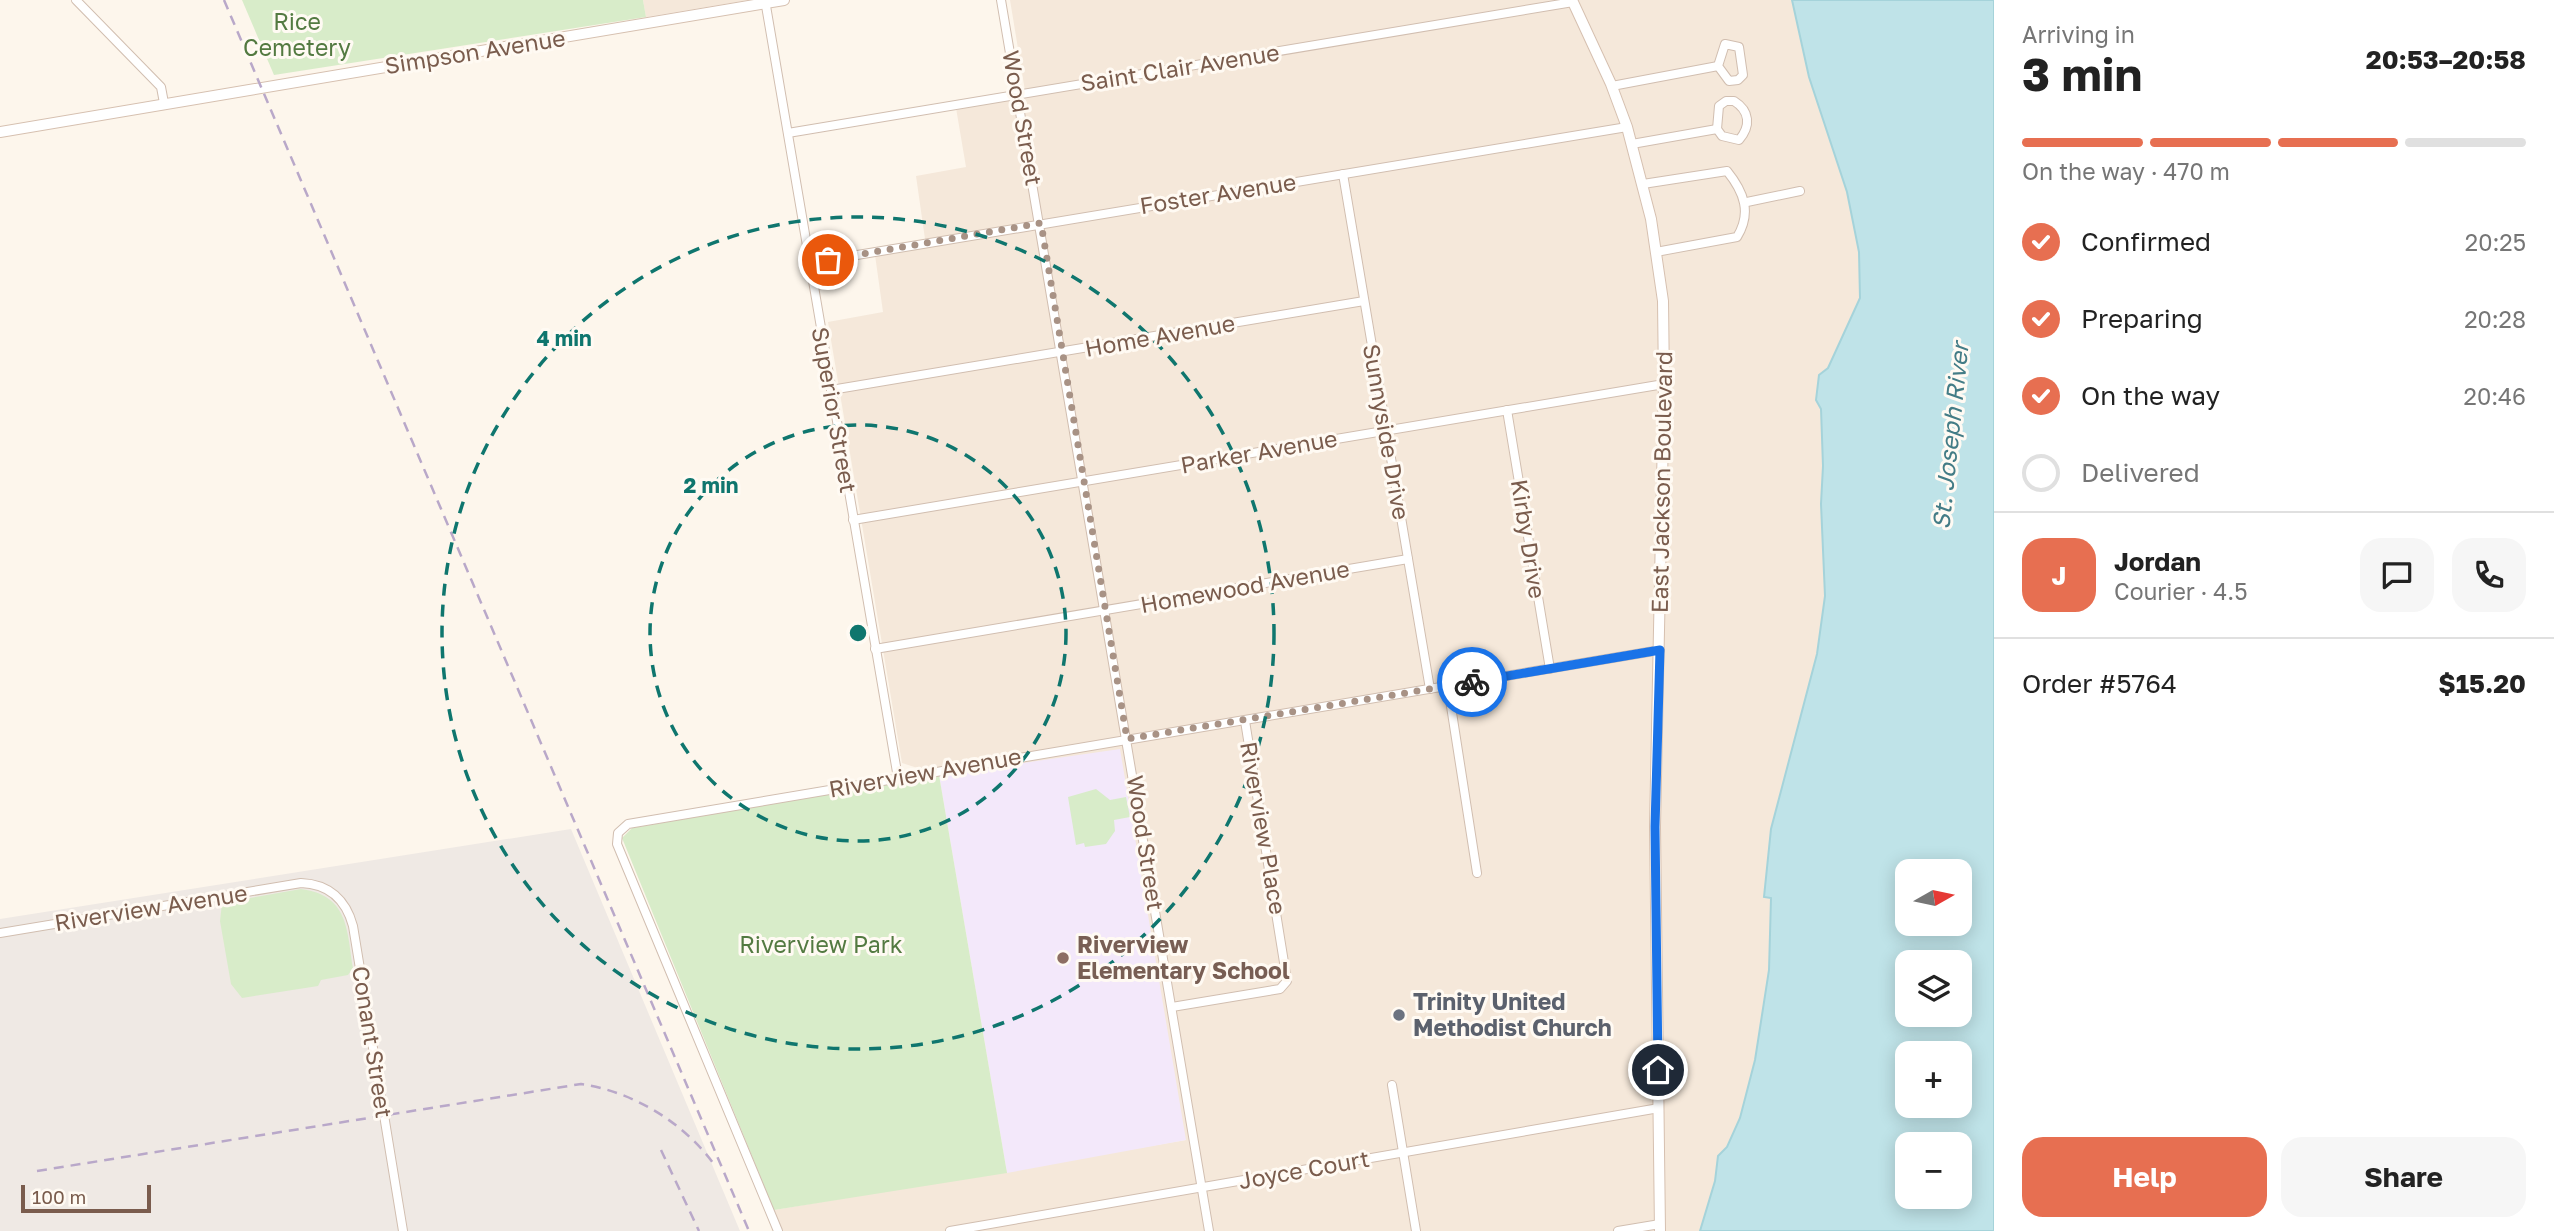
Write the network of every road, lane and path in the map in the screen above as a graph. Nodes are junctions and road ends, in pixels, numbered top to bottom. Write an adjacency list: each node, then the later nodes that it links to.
1 (76, 0): 9 (street)
2 (784, 0): 4 (main road, Simpson Avenue)
3 (1001, 0): 8 (street, Wood Street)
4 (766, 1): 9 (main road, Simpson Avenue); 13 (street, Superior Street)
5 (1573, 1): 7 (main road, East Jackson Boulevard); 8 (street, Saint Clair Avenue)
6 (1718, 66): 6 (street); 7 (street)
7 (1612, 86): 10 (main road, East Jackson Boulevard)
8 (1018, 95): 13 (street, Saint Clair Avenue); 19 (street, Wood Street)
9 (164, 103): 12 (main road, Simpson Avenue)
10 (1627, 127): 14 (main road, East Jackson Boulevard); 15 (street, Foster Avenue)
11 (1717, 129): 11 (street); 14 (street)
12 (0, 132)
13 (788, 133): 21 (street, Superior Street)
14 (1632, 144): 16 (main road, East Jackson Boulevard)
15 (1343, 174): 19 (street, Foster Avenue); 22 (street, Sunnyside Drive)
16 (1643, 184): 18 (street); 20 (main road, East Jackson Boulevard)
17 (1800, 191): 18 (street)
18 (1747, 202): 20 (street)
19 (1041, 223): 21 (street, Foster Avenue); 23 (street, Wood Street)
20 (1656, 252): 24 (main road, East Jackson Boulevard)
21 (809, 263): 25 (street, Superior Street)
22 (1364, 301): 23 (street, Home Avenue); 27 (street, Sunnyside Drive)
23 (1063, 353): 25 (street, Home Avenue); 28 (street, Wood Street)
24 (1664, 384): 26 (street, Parker Avenue); 33 (main road, East Jackson Boulevard)
25 (831, 390): 29 (street, Superior Street)
26 (1507, 410): 27 (street, Parker Avenue); 34 (street, Kirby Drive)
27 (1386, 430): 28 (street, Parker Avenue); 30 (street, Sunnyside Drive)
28 (1084, 482): 29 (street, Parker Avenue); 31 (street, Wood Street)
29 (853, 520): 32 (street, Superior Street)
30 (1408, 559): 31 (street, Homewood Avenue); 36 (street, Sunnyside Drive)
31 (1105, 611): 32 (street, Homewood Avenue); 38 (street, Wood Street)
32 (875, 649): 39 (street, Superior Street)
33 (1660, 650): 34 (street, Riverview Avenue); 45 (main road, East Jackson Boulevard)
34 (1550, 669): 35 (street, Riverview Avenue)
35 (1448, 687): 36 (street, Riverview Avenue); 40 (street)
36 (1430, 690): 37 (street, Riverview Avenue)
37 (1245, 721): 38 (street, Riverview Avenue); 43 (street, Riverview Place)
38 (1127, 739): 39 (street, Riverview Avenue); 43 (street, Wood Street)
39 (898, 778): 51 (street, Riverview Avenue)
40 (1477, 873)
41 (301, 883): 42 (street, Riverview Avenue); 50 (street, Conant Street)
42 (0, 933)
43 (1172, 1007): 47 (street, Wood Street)
44 (1392, 1085): 46 (street)
45 (1659, 1108): 46 (street, Joyce Court); 48 (main road, East Jackson Boulevard)
46 (1403, 1153): 47 (street, Joyce Court); 54 (street)
47 (1203, 1187): 49 (street, Joyce Court); 53 (street, Wood Street)
48 (1660, 1227): 55 (street)
49 (970, 1229): 52 (street, Joyce Court)
50 (402, 1231)
51 (778, 1231)
52 (950, 1231)
53 (1209, 1231)
54 (1416, 1231)
55 (1618, 1231)

